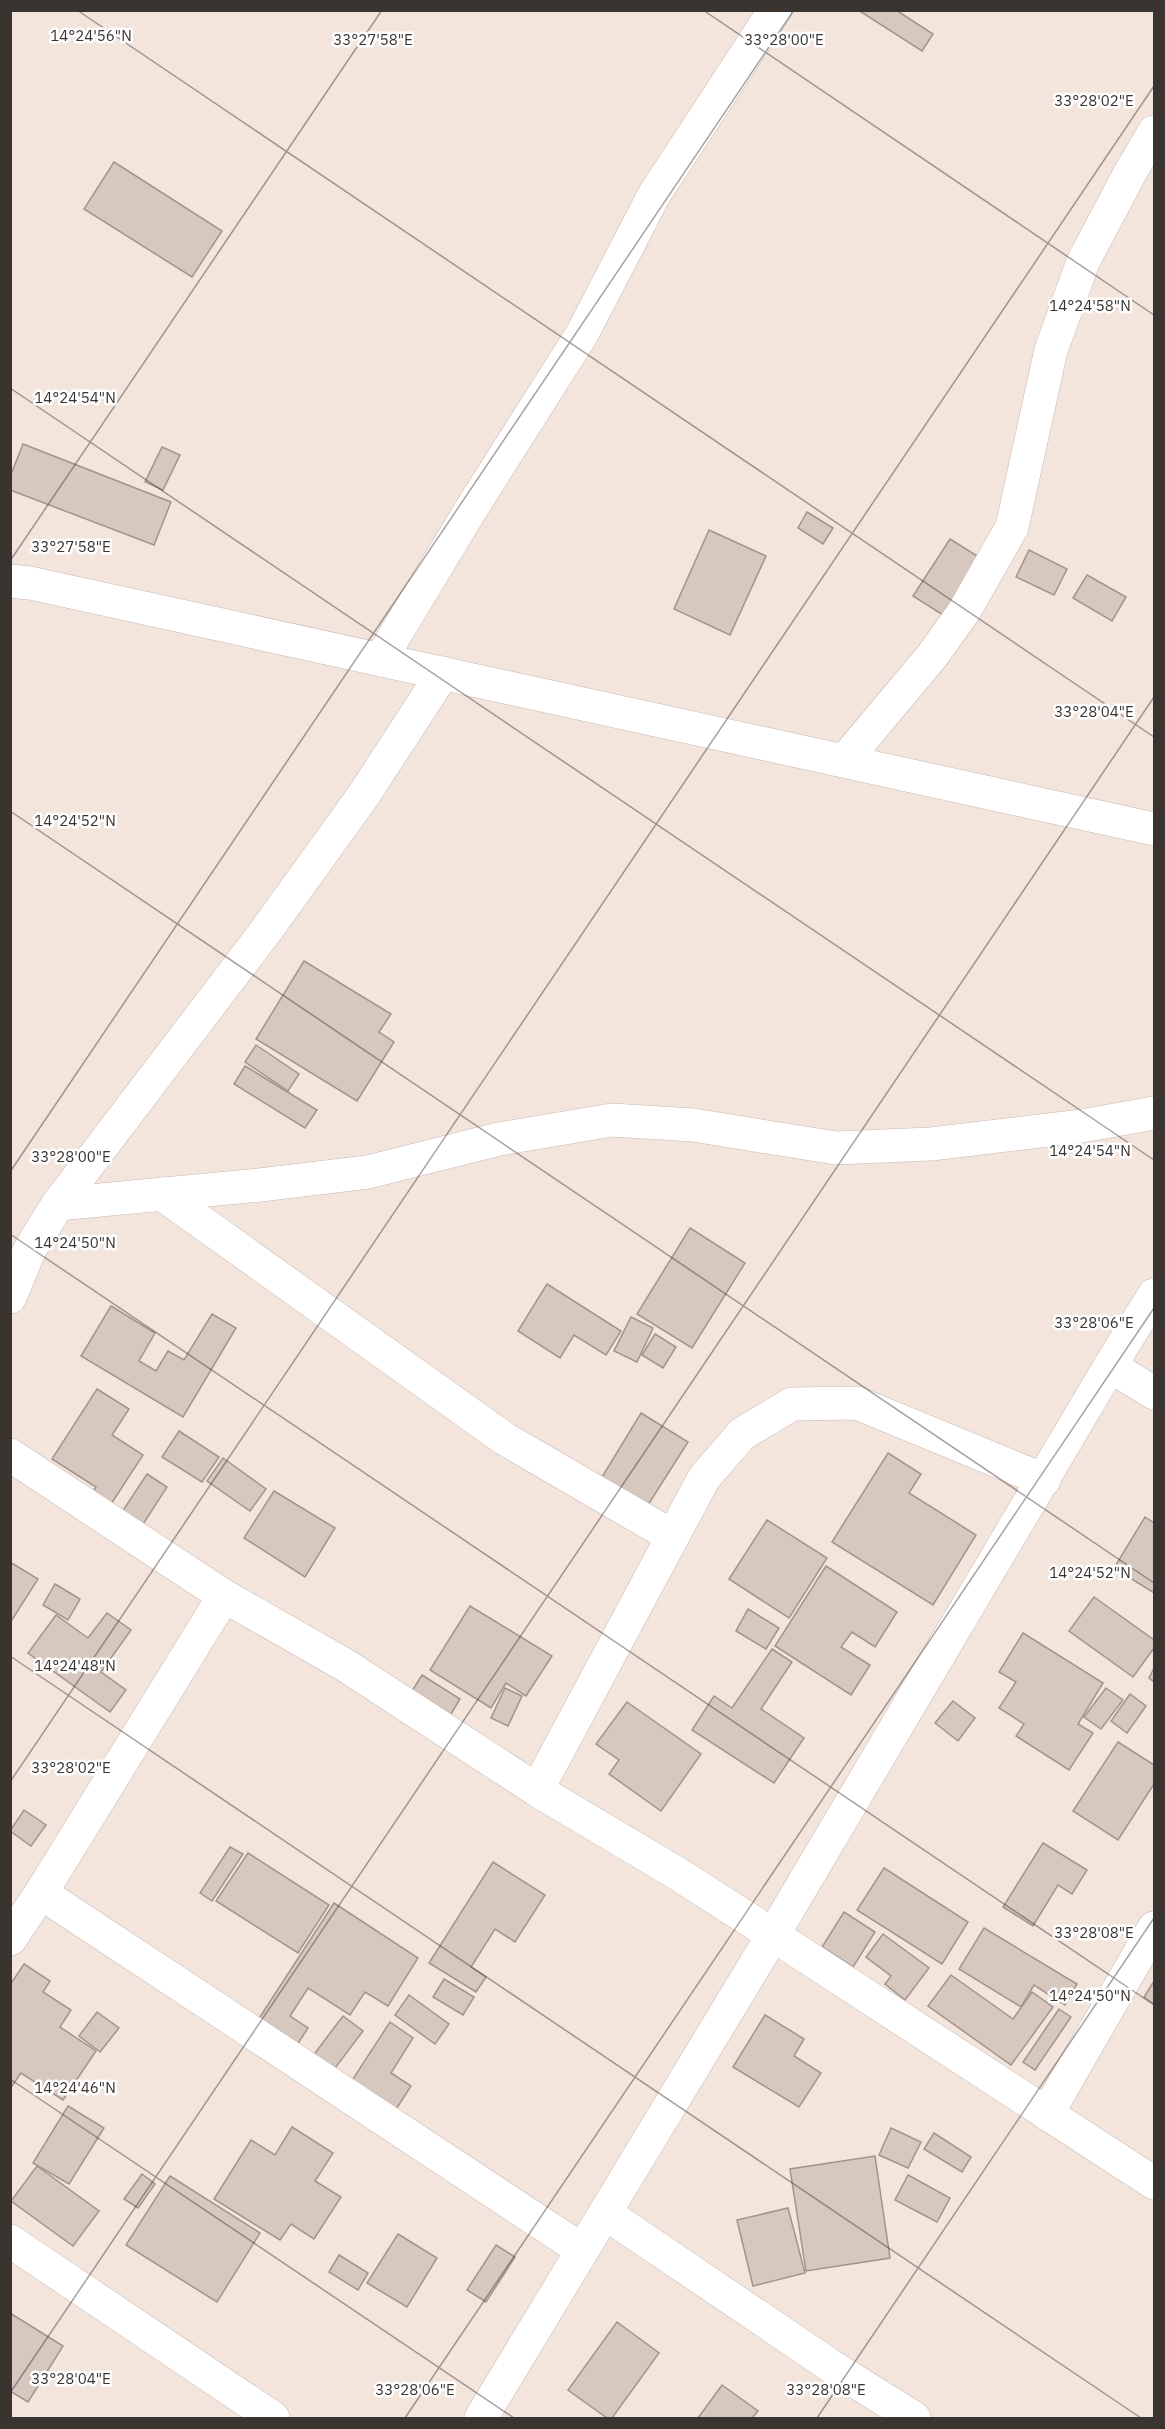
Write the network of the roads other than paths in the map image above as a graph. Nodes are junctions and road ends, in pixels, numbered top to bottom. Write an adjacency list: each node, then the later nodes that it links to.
1 (775, 10): 4 (street)
2 (1155, 132): 6 (street)
3 (10, 581): 4 (street)
4 (380, 660): 5 (street)
5 (443, 674): 6 (street); 10 (street)
6 (844, 760): 7 (street)
7 (1155, 829)
8 (1155, 1113): 9 (street)
9 (162, 1194): 10 (street); 17 (street)
10 (58, 1204): 12 (street)
11 (1155, 1295): 13 (street)
12 (10, 1297)
13 (1110, 1366): 14 (street); 16 (street)
14 (1155, 1393)
15 (10, 1455): 18 (street)
16 (1044, 1480): 17 (street); 22 (street)
17 (672, 1536): 19 (street)
18 (224, 1596): 19 (street); 20 (street)
19 (537, 1790): 22 (street)
20 (41, 1893): 23 (street); 28 (street)
21 (1155, 1928): 24 (street)
22 (773, 1935): 24 (street); 26 (street)
23 (10, 1939)
24 (1047, 2114): 25 (street)
25 (1155, 2183)
26 (605, 2213): 28 (street); 31 (street)
27 (10, 2241): 29 (street)
28 (582, 2250): 30 (street)
29 (273, 2418)
30 (481, 2418)
31 (914, 2418)

